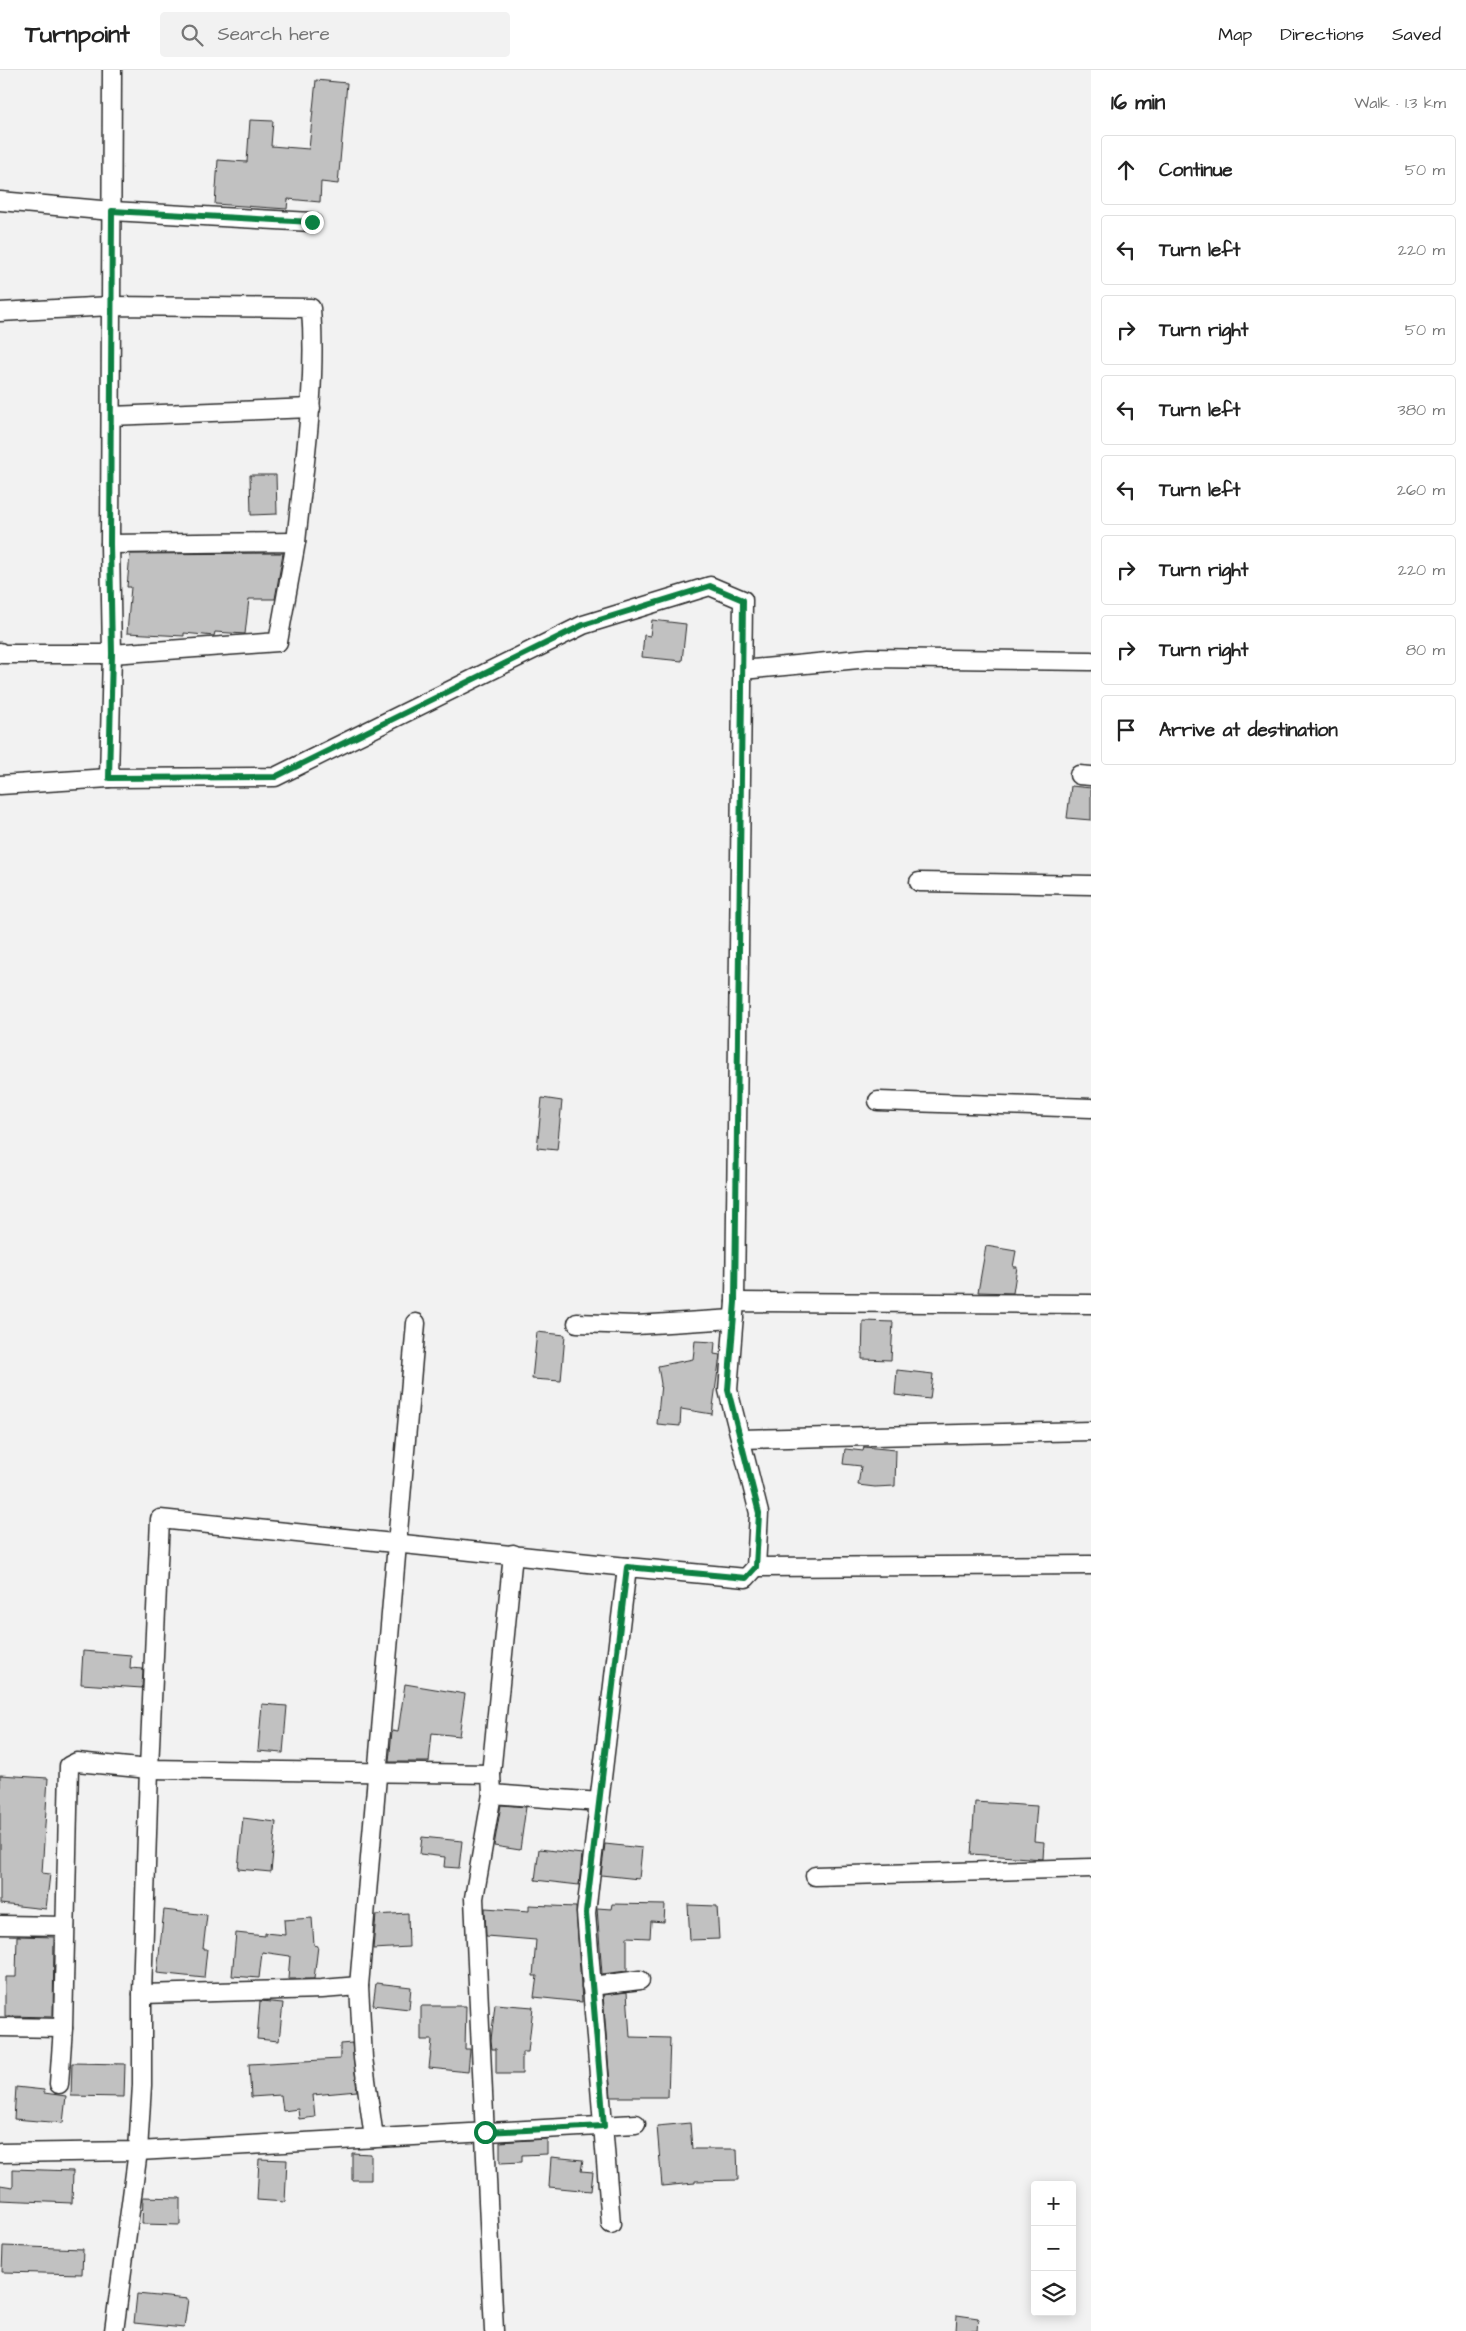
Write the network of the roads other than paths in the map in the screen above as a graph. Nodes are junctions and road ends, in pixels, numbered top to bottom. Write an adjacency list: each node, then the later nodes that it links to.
1 (112, 70): 3 (street)
2 (0, 201): 3 (street)
3 (112, 211): 4 (street); 5 (street)
4 (312, 222)
5 (111, 306): 6 (street); 7 (street); 8 (street)
6 (0, 312)
7 (311, 408): 8 (street); 9 (street)
8 (111, 416): 10 (street)
9 (296, 542): 10 (street); 12 (street)
10 (110, 544): 12 (street)
11 (0, 652): 12 (street)
12 (112, 654): 15 (street)
13 (1091, 661): 14 (street)
14 (742, 670): 15 (street); 22 (street)
15 (109, 778): 16 (street)
16 (0, 785)
17 (919, 882): 18 (street)
18 (1091, 885)
19 (878, 1102): 20 (street)
20 (1091, 1108)
21 (1091, 1304): 22 (street)
22 (734, 1311): 24 (street); 26 (street)
23 (416, 1322): 27 (street)
24 (577, 1323)
25 (1091, 1431): 26 (street)
26 (741, 1440): 31 (street)
27 (398, 1544): 28 (street); 32 (street); 33 (street)
28 (514, 1554): 30 (street); 34 (street)
29 (1091, 1565): 31 (street)
30 (627, 1567): 31 (street); 36 (street)
31 (756, 1567)
32 (148, 1769): 33 (street); 40 (street); 44 (street)
33 (378, 1773): 34 (street); 42 (street)
34 (491, 1774): 35 (street)
35 (492, 1794): 36 (street); 50 (street)
36 (600, 1802): 43 (street)
37 (1091, 1868): 38 (street)
38 (815, 1876)
39 (0, 1925): 40 (street)
40 (65, 1926): 46 (street)
41 (640, 1980): 43 (street)
42 (359, 1986): 44 (street); 51 (street)
43 (591, 1986): 49 (street)
44 (142, 1994): 52 (street)
45 (0, 2027): 46 (street)
46 (63, 2028): 47 (street)
47 (59, 2084)
48 (636, 2124): 49 (street)
49 (604, 2126): 50 (street); 54 (street)
50 (485, 2132): 51 (street); 56 (street)
51 (374, 2138): 52 (street)
52 (138, 2151): 53 (street); 55 (street)
53 (0, 2153)
54 (611, 2224)
55 (114, 2331)
56 (494, 2331)

